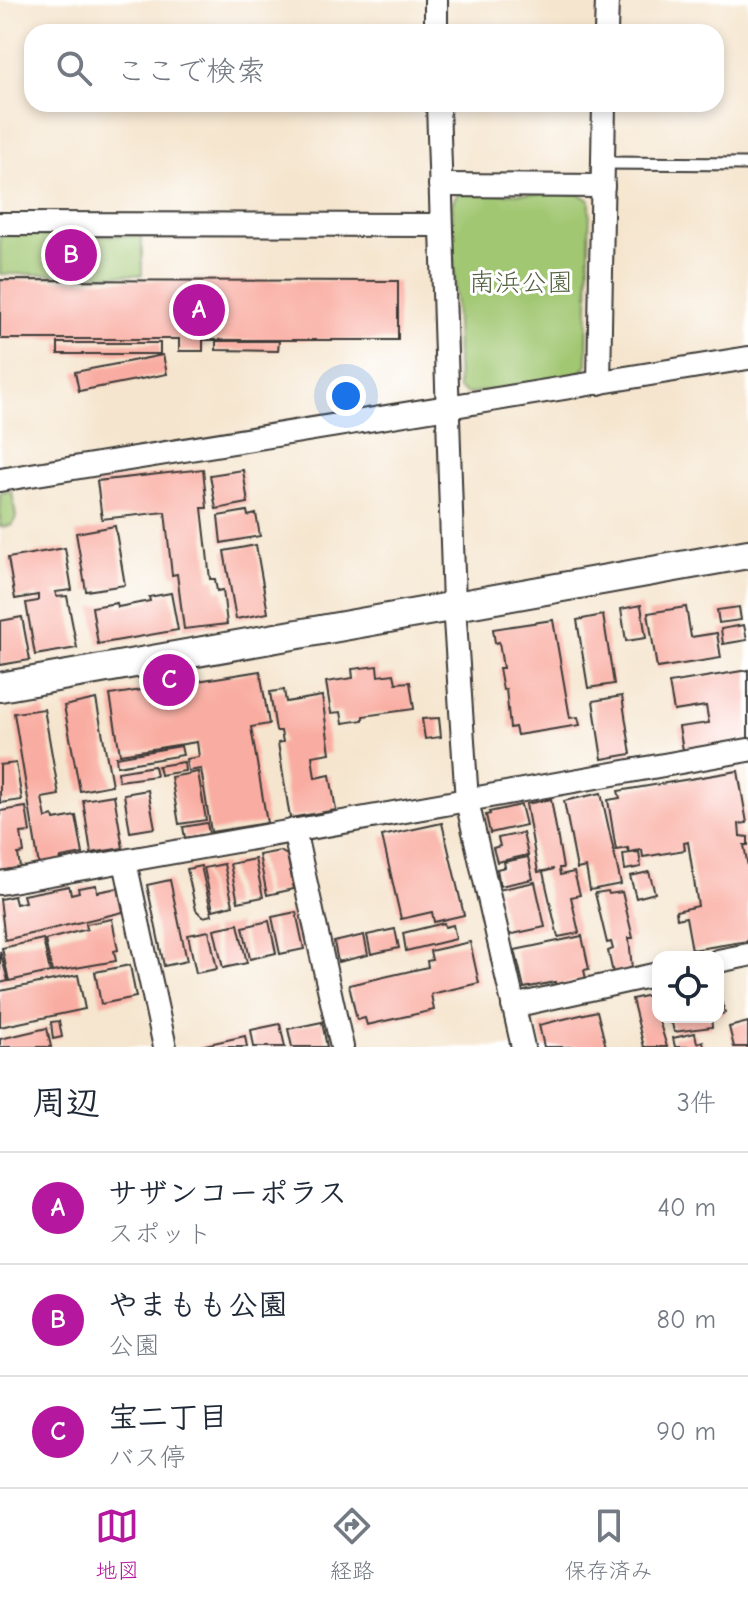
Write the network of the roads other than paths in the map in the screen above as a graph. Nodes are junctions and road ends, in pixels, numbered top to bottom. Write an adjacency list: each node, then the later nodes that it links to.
1 (436, 0): 3 (street)
2 (607, 0): 4 (street)
3 (436, 24)
4 (606, 24)
5 (438, 112): 9 (street)
6 (604, 112): 7 (street)
7 (603, 163): 8 (lane); 10 (street)
8 (748, 164)
9 (440, 185): 10 (street); 12 (street)
10 (603, 186): 14 (street)
11 (0, 224): 12 (street)
12 (440, 225): 15 (street)
13 (748, 358): 14 (street)
14 (599, 383): 15 (street)
15 (446, 408): 16 (street); 18 (street)
16 (0, 480)
17 (748, 554): 18 (street)
18 (454, 605): 19 (street); 21 (street)
19 (0, 687)
20 (748, 750): 21 (street)
21 (467, 801): 22 (street); 28 (street)
22 (294, 830): 23 (street); 30 (street)
23 (125, 862): 24 (street); 29 (street)
24 (0, 883)
25 (748, 955): 26 (street)
26 (724, 960)
27 (652, 975): 28 (street)
28 (513, 1006): 31 (street)
29 (165, 1047)
30 (342, 1047)
31 (523, 1047)

